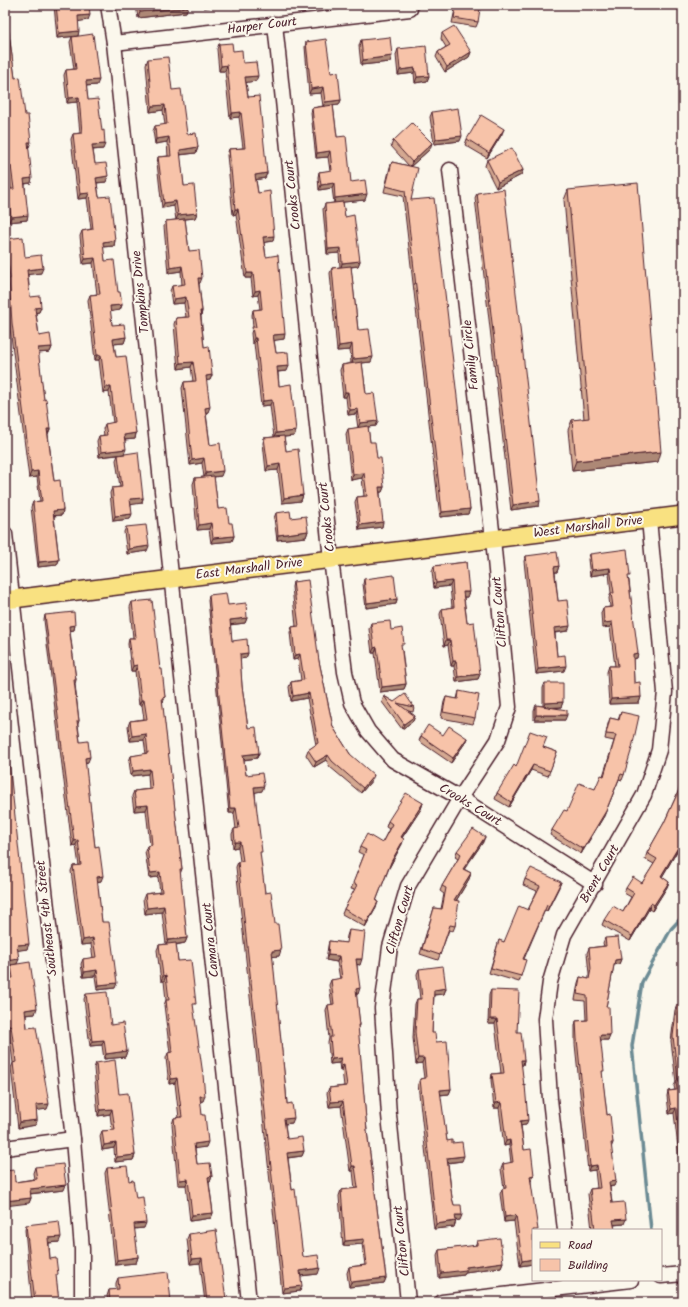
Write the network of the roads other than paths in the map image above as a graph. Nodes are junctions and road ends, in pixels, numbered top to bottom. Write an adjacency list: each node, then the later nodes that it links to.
1 (108, 5): 4 (street, Tompkins Drive)
2 (410, 9): 3 (street, Harper Court)
3 (275, 24): 4 (street, Harper Court); 10 (street, Crooks Court)
4 (114, 43): 11 (street, Tompkins Drive)
5 (450, 170): 9 (street, Family Circle)
6 (683, 515): 7 (main road, West Marshall Drive)
7 (649, 519): 9 (main road, West Marshall Drive); 14 (street, Brent Court)
8 (5, 534): 12 (street, Southeast 4th Street)
9 (493, 539): 10 (main road, East Marshall Drive); 13 (street, Clifton Court)
10 (331, 559): 11 (main road, East Marshall Drive); 13 (street, Crooks Court)
11 (172, 579): 12 (main road, East Marshall Drive); 23 (street, Camara Court)
12 (9, 599): 15 (street, Southeast 4th Street)
13 (460, 798): 14 (street, Crooks Court); 24 (street, Clifton Court)
14 (595, 884): 17 (street, Brent Court)
15 (73, 1139): 16 (street); 22 (street, Southeast 4th Street)
16 (5, 1148)
17 (565, 1229)
18 (683, 1274): 19 (street)
19 (662, 1276)
20 (611, 1281): 21 (street)
21 (570, 1283): 25 (street)
22 (82, 1302)
23 (249, 1302)
24 (408, 1302)
25 (442, 1302)

